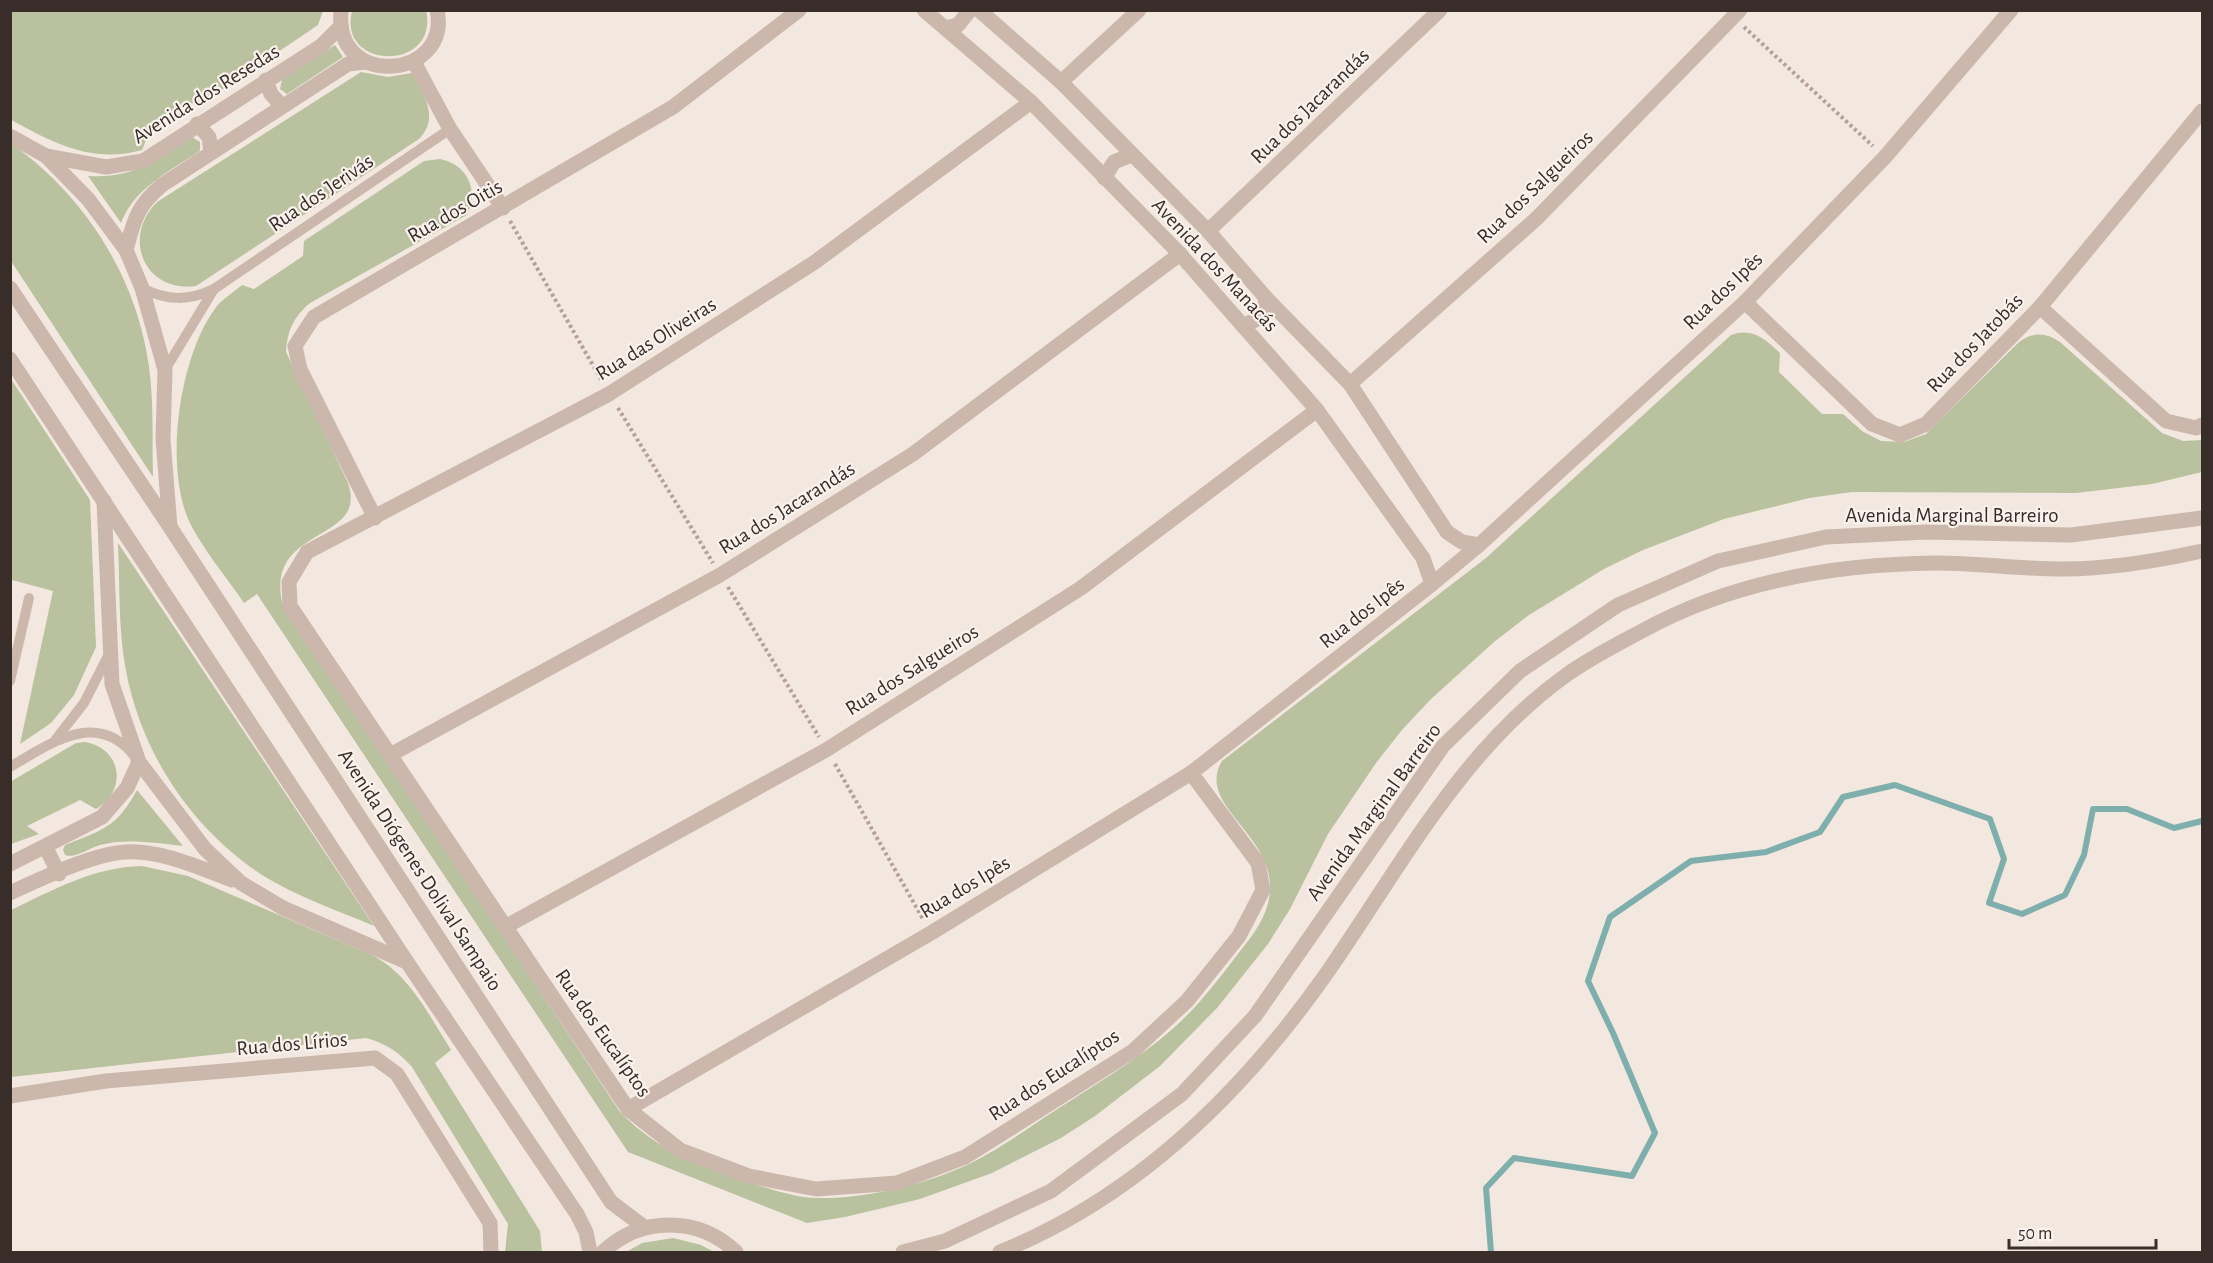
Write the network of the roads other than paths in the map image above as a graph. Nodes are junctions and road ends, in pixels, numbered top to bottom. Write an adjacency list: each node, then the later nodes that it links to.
1 (341, 10): 11 (street)
2 (799, 10): 27 (street, Rua dos Oitis)
3 (924, 10): 12 (street, Avenida dos Manacás)
4 (970, 10): 12 (street)
5 (979, 10): 16 (street, Avenida dos Manacás)
6 (1139, 10): 16 (street)
7 (1440, 10): 28 (street, Rua dos Jacarandás)
8 (2011, 10): 35 (street, Rua dos Ipês)
9 (440, 12): 14 (street)
10 (1737, 14): 40 (street, Rua dos Salgueiros)
11 (341, 26): 13 (street); 15 (street, Avenida dos Resedas)
12 (945, 28): 17 (street, Avenida dos Manacás)
13 (366, 62): 14 (street); 18 (street)
14 (414, 62): 21 (street)
15 (266, 80): 18 (street); 20 (street, Avenida dos Resedas)
16 (1061, 82): 24 (street, Avenida dos Manacás)
17 (1031, 102): 26 (street, Avenida dos Manacás); 44 (street, Rua das Oliveiras)
18 (282, 106): 23 (street)
19 (2202, 111): 36 (street, Rua dos Jatobás)
20 (197, 124): 23 (street); 25 (street, Avenida dos Resedas)
21 (450, 129): 27 (street); 33 (lane, Rua dos Jerivás)
22 (10, 136): 25 (street, Avenida Diógenes Dolival Sampaio)
23 (211, 153): 29 (street)
24 (1131, 155): 26 (street); 28 (street, Avenida dos Manacás)
25 (46, 156): 29 (street, Avenida Diógenes Dolival Sampaio)
26 (1104, 178): 30 (street, Avenida dos Manacás)
27 (503, 208): 44 (street, Rua dos Oitis)
28 (1208, 231): 34 (street, Avenida dos Manacás)
29 (126, 250): 32 (street, Avenida Diógenes Dolival Sampaio)
30 (1180, 254): 37 (street, Avenida dos Manacás); 55 (street, Rua dos Jacarandás)
31 (10, 288): 46 (street, Avenida Diógenes Dolival Sampaio)
32 (142, 288): 33 (lane, Rua dos Jerivás); 39 (street, Avenida Diógenes Dolival Sampaio)
33 (214, 289): 39 (lane, Rua dos Jerivás)
34 (1267, 299): 37 (street); 40 (street, Avenida dos Manacás)
35 (1745, 302): 36 (street, Rua dos Jatobás); 47 (street, Rua dos Ipês)
36 (2040, 307): 42 (street)
37 (1243, 326): 41 (street, Avenida dos Manacás)
38 (10, 359): 43 (street)
39 (165, 370): 46 (street, Avenida Diógenes Dolival Sampaio)
40 (1350, 384): 47 (street, Avenida dos Manacás)
41 (1317, 410): 50 (street, Avenida dos Manacás); 64 (street, Rua dos Salgueiros)
42 (2202, 425)
43 (104, 501): 52 (street); 65 (street)
44 (375, 518): 49 (street, Rua das Oliveiras)
45 (2202, 518): 73 (street, Avenida Marginal Barreiro)
46 (170, 527): 68 (street, Avenida Diógenes Dolival Sampaio)
47 (1479, 545): 50 (street, Rua dos Ipês)
48 (2202, 550): 74 (street)
49 (289, 582): 55 (street, Rua dos Eucalíptos)
50 (1432, 584): 58 (street, Rua dos Ipês)
51 (29, 598): 53 (lane)
52 (111, 648): 54 (lane); 56 (street)
53 (10, 681)
54 (53, 741): 56 (lane); 57 (lane)
55 (390, 755): 64 (street, Rua dos Eucalíptos)
56 (139, 762): 59 (street); 62 (street)
57 (10, 767)
58 (1191, 773): 67 (street, Rua dos Ipês); 67 (street, Rua dos Eucalíptos)
59 (46, 848): 60 (street); 61 (street)
60 (10, 864)
61 (59, 874): 62 (street); 63 (street)
62 (241, 883): 65 (street)
63 (10, 893)
64 (505, 927): 67 (street, Rua dos Eucalíptos)
65 (407, 962): 70 (street)
66 (10, 1096): 69 (street, Rua dos Lírios)
67 (628, 1109)
68 (644, 1227): 71 (street); 72 (street)
69 (490, 1252)
70 (590, 1252)
71 (603, 1252)
72 (736, 1252)
73 (903, 1252)
74 (1000, 1252)

